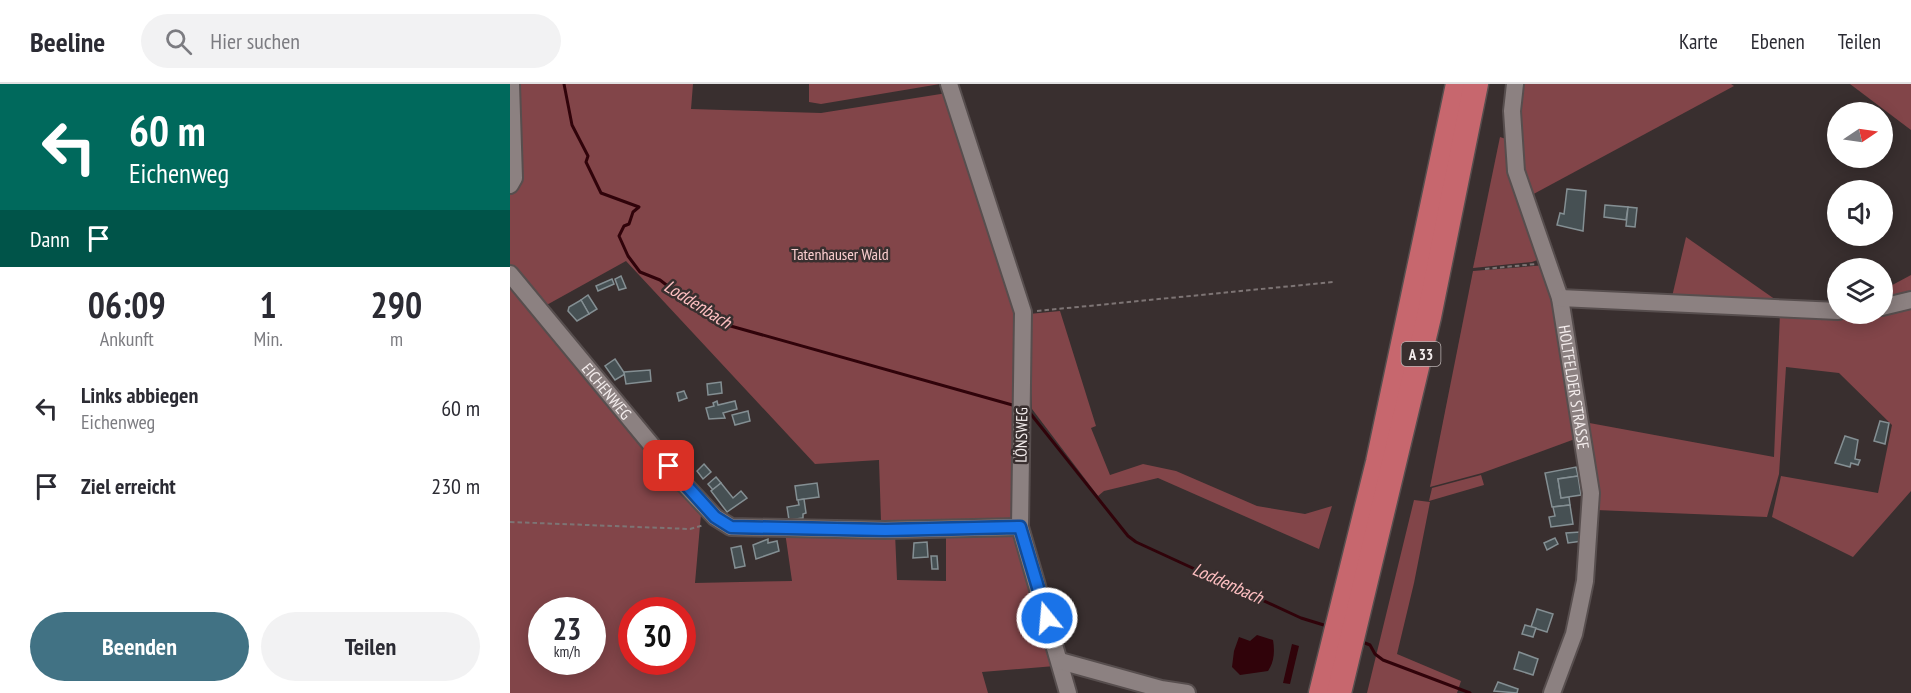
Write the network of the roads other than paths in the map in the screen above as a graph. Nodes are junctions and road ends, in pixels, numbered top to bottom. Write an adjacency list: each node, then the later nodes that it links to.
1 (511, 84): 6 (street)
2 (949, 84): 12 (street, LÖNSWEG)
3 (1458, 84): 13 (highway, A 33)
4 (1476, 84): 13 (highway, A 33)
5 (1515, 84): 8 (street, HOLTFELDER STRASSE)
6 (510, 185)
7 (510, 274): 12 (street, EICHENWEG)
8 (1560, 298): 11 (street); 20 (street, HOLTFELDER STRASSE)
9 (1911, 300): 10 (street)
10 (1893, 304)
11 (1827, 310)
12 (1020, 527): 15 (street, LÖNSWEG)
13 (1349, 619): 14 (highway, A 33)
14 (1342, 646): 18 (highway, A 33); 19 (highway, A 33)
15 (1060, 661): 16 (street, LÖNSWEG); 17 (street)
16 (1068, 693)
17 (1187, 693)
18 (1321, 693)
19 (1340, 693)
20 (1552, 693)

